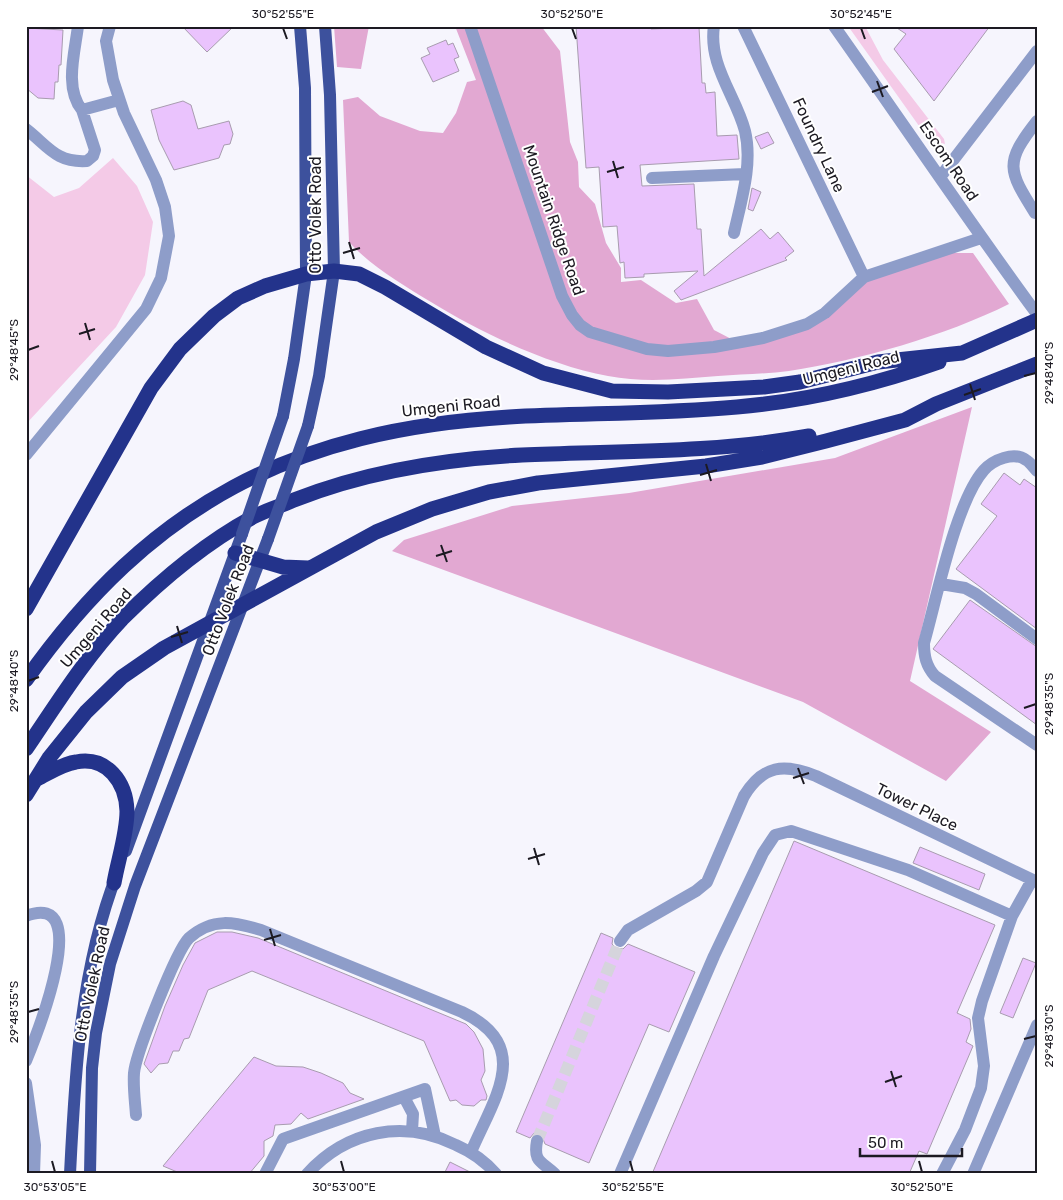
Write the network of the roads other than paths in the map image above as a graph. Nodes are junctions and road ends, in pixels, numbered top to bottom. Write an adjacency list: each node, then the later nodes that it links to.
1 (78, 26): 11 (street)
2 (110, 26): 10 (street)
3 (300, 26): 21 (main road, Otto Volek Road)
4 (325, 26): 20 (main road, Otto Volek Road)
5 (470, 26): 22 (street, Mountain Ridge Road)
6 (714, 26): 14 (street)
7 (743, 26): 22 (street, Foundry Lane)
8 (834, 26): 15 (street, Escom Road)
9 (1037, 51): 15 (street)
10 (119, 100): 11 (street); 28 (street)
11 (82, 110): 13 (street)
12 (1037, 121): 17 (street)
13 (26, 129)
14 (745, 174): 16 (street); 18 (street)
15 (940, 176): 19 (street, Escom Road)
16 (652, 178)
17 (1035, 213)
18 (734, 233)
19 (981, 238): 22 (street, Mountain Ridge Road); 23 (street, Escom Road)
20 (334, 272): 21 (highway); 25 (highway); 31 (main road, Otto Volek Road, bridge)
21 (306, 274): 30 (main road, Otto Volek Road, bridge); 35 (highway)
22 (864, 278)
23 (1037, 314)
24 (1037, 320): 25 (highway)
25 (962, 353): 38 (highway, Umgeni Road)
26 (1037, 364): 27 (highway)
27 (936, 404): 32 (highway); 40 (highway, Umgeni Road)
28 (26, 455)
29 (1037, 471): 33 (street)
30 (235, 553): 31 (highway); 36 (main road, Otto Volek Road)
31 (260, 561): 32 (highway); 34 (main road, Otto Volek Road)
32 (309, 568): 34 (highway)
33 (941, 584): 37 (street); 39 (street)
34 (244, 605): 36 (highway); 59 (main road, Otto Volek Road)
35 (26, 609)
36 (209, 623): 41 (highway); 44 (main road, Otto Volek Road)
37 (1037, 639)
38 (26, 680)
39 (1037, 745)
40 (26, 749)
41 (37, 780): 42 (highway); 44 (highway)
42 (26, 795)
43 (1034, 881): 46 (street); 47 (street, Tower Place)
44 (114, 883): 58 (main road, Otto Volek Road)
45 (26, 916): 49 (street)
46 (1012, 916): 64 (street); 65 (street)
47 (620, 941)
48 (1037, 1025): 66 (street)
49 (26, 1061)
50 (26, 1083): 57 (street)
51 (404, 1097): 53 (street); 54 (street); 60 (street)
52 (136, 1115): 56 (street)
53 (412, 1131): 54 (street); 61 (street)
54 (435, 1136): 56 (street)
55 (537, 1141): 63 (street)
56 (471, 1152): 62 (street)
57 (34, 1174)
58 (70, 1174)
59 (90, 1174)
60 (265, 1174)
61 (307, 1174)
62 (496, 1174)
63 (555, 1174)
64 (620, 1174)
65 (942, 1174)
66 (973, 1174)

